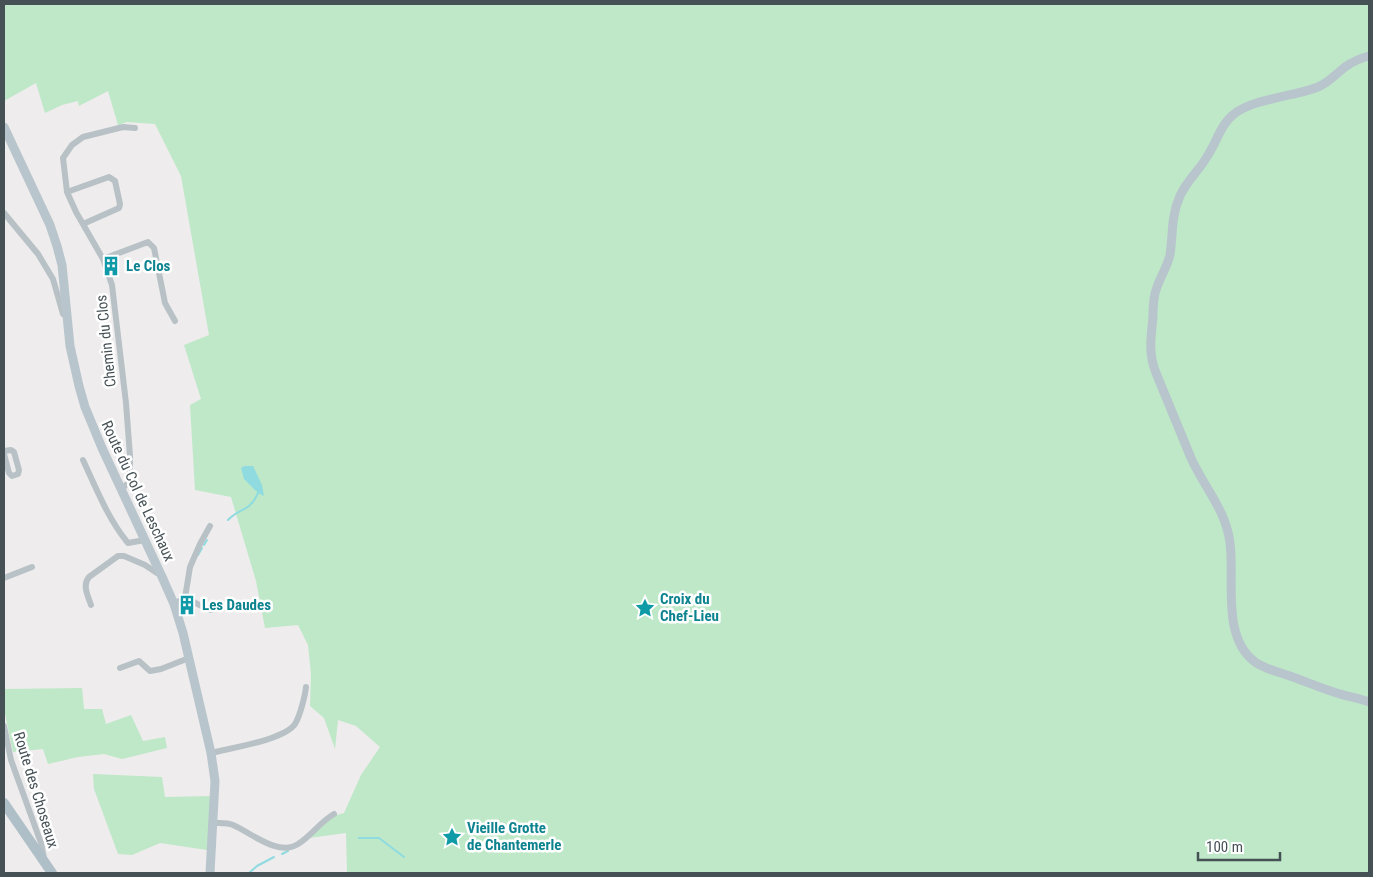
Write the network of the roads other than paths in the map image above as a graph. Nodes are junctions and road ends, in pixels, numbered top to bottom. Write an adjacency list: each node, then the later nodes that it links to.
1 (1369, 56): 24 (main road)
2 (4, 127): 8 (main road, Route du Col de Leschaux)
3 (134, 128): 4 (street, Chemin du Clos)
4 (67, 192): 6 (street, Chemin du Clos); 6 (street)
5 (4, 213): 8 (street)
6 (84, 224): 7 (street, Chemin du Clos)
7 (103, 259): 9 (street); 11 (street, Chemin du Clos)
8 (67, 316): 11 (main road, Route du Col de Leschaux)
9 (176, 321)
10 (83, 460): 13 (street)
11 (121, 490): 13 (main road, Route du Col de Leschaux)
12 (210, 526): 17 (street)
13 (145, 540): 15 (main road, Route du Col de Leschaux)
14 (32, 567): 16 (street)
15 (160, 573): 18 (main road, Route du Col de Leschaux); 19 (street)
16 (4, 578)
17 (185, 598): 18 (street); 20 (street)
18 (174, 604): 21 (main road, Route du Col de Leschaux)
19 (91, 605)
20 (222, 608)
21 (189, 658): 22 (street); 26 (main road, Route du Col de Leschaux)
22 (120, 668)
23 (306, 687): 26 (street)
24 (1369, 702)
25 (4, 726): 30 (street, Route des Choseaux)
26 (211, 752): 29 (main road, Route du Col de Leschaux)
27 (5, 804): 30 (main road)
28 (334, 814): 29 (street)
29 (213, 823): 32 (main road, Route du Col de Leschaux)
30 (45, 862): 31 (main road)
31 (52, 873)
32 (210, 873)

